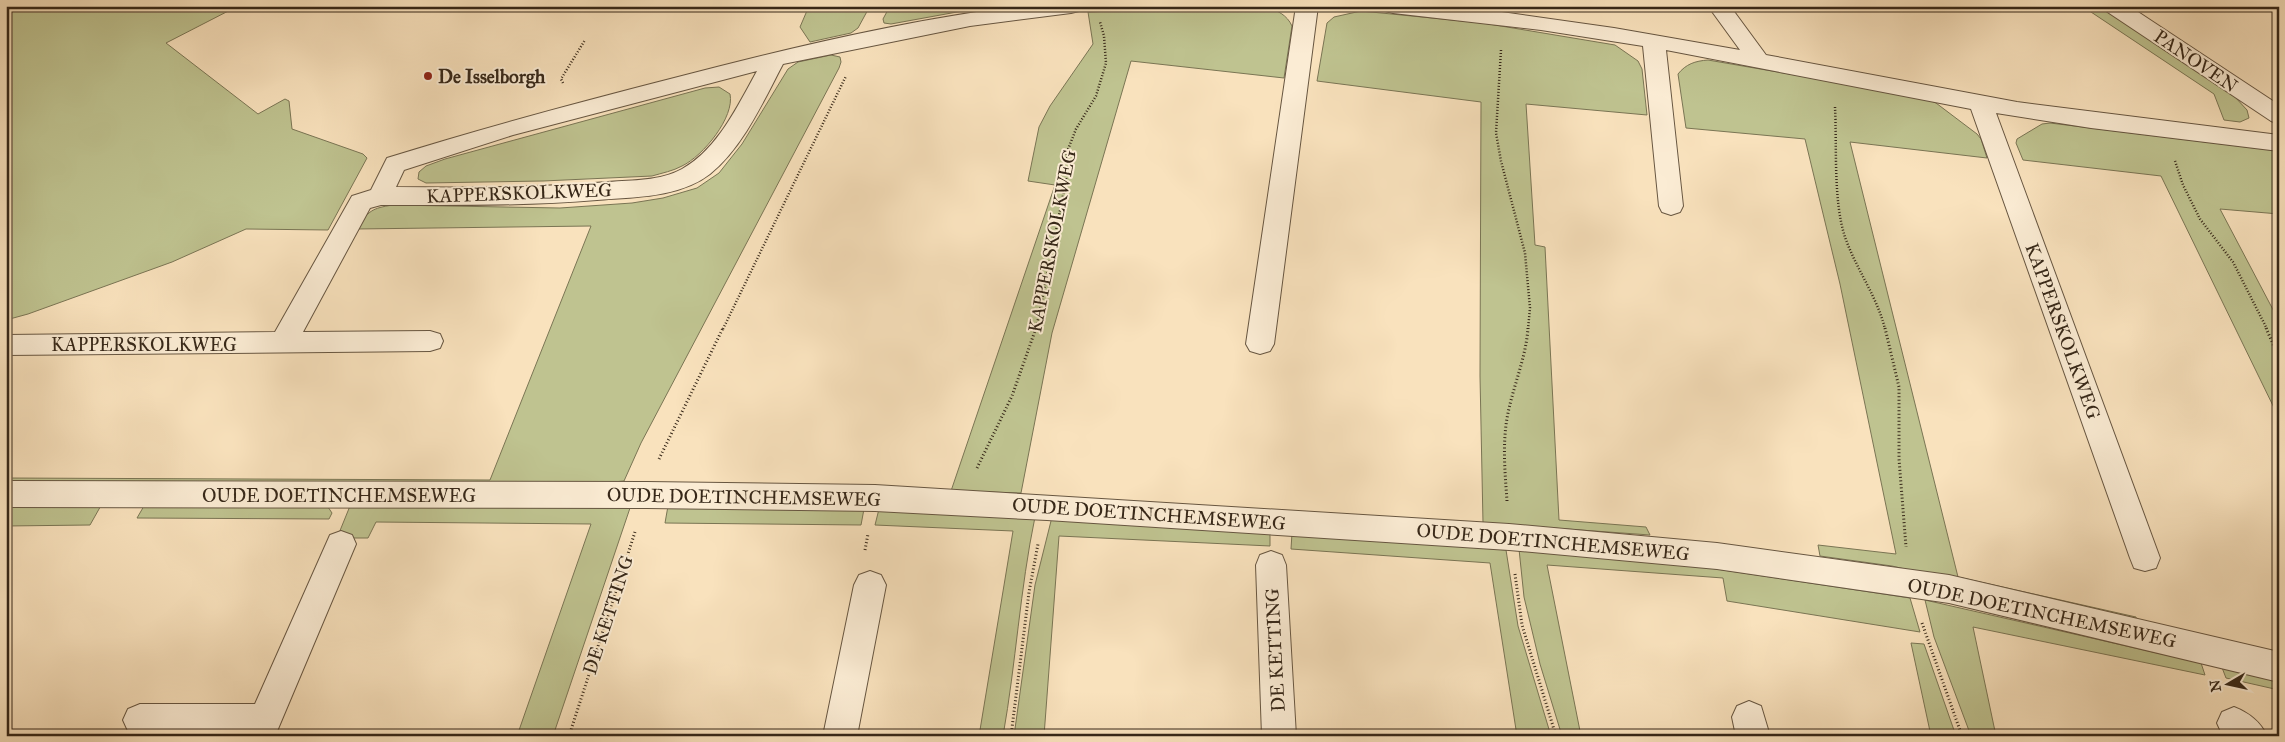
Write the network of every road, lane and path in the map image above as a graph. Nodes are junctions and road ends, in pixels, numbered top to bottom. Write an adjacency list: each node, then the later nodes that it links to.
1 (1071, 6): 9 (street)
2 (1307, 6): 23 (street)
3 (1394, 6): 7 (street)
4 (1718, 6): 12 (street)
5 (2114, 6): 16 (street, PANOVEN)
6 (1097, 14): 29 (path, KAPPERSKOLKWEG)
7 (1506, 18): 10 (street); 31 (path)
8 (585, 40): 15 (path)
9 (863, 41): 11 (street); 27 (path, DE KETTING)
10 (1654, 43): 12 (street); 20 (street)
11 (776, 59): 15 (street); 19 (street, KAPPERSKOLKWEG)
12 (1758, 60): 13 (street)
13 (1832, 74): 14 (street); 35 (path)
14 (1981, 104): 17 (street); 33 (street, KAPPERSKOLKWEG)
15 (571, 112): 19 (street)
16 (2279, 116)
17 (2165, 129): 18 (street); 25 (path)
18 (2279, 143)
19 (380, 196): 22 (street, KAPPERSKOLKWEG)
20 (1671, 206)
21 (430, 341): 22 (street, KAPPERSKOLKWEG)
22 (283, 343): 24 (street, KAPPERSKOLKWEG)
23 (1260, 344)
24 (6, 345)
25 (2279, 358)
26 (6, 494): 27 (street, OUDE DOETINCHEMSEWEG)
27 (647, 495): 28 (street, OUDE DOETINCHEMSEWEG); 40 (path, DE KETTING)
28 (875, 498): 29 (street, OUDE DOETINCHEMSEWEG); 36 (path)
29 (970, 503): 30 (street, OUDE DOETINCHEMSEWEG)
30 (1047, 506): 31 (street, OUDE DOETINCHEMSEWEG); 42 (path)
31 (1509, 537): 35 (street, OUDE DOETINCHEMSEWEG); 44 (path)
32 (342, 544): 39 (street)
33 (2145, 558)
34 (1271, 565): 43 (street, DE KETTING)
35 (1911, 584): 37 (street, OUDE DOETINCHEMSEWEG); 45 (path)
36 (870, 585): 41 (street)
37 (2279, 667)
38 (140, 720): 39 (street)
39 (261, 728)
40 (568, 736)
41 (840, 736)
42 (1010, 736)
43 (1279, 736)
44 (1556, 736)
45 (1962, 736)

